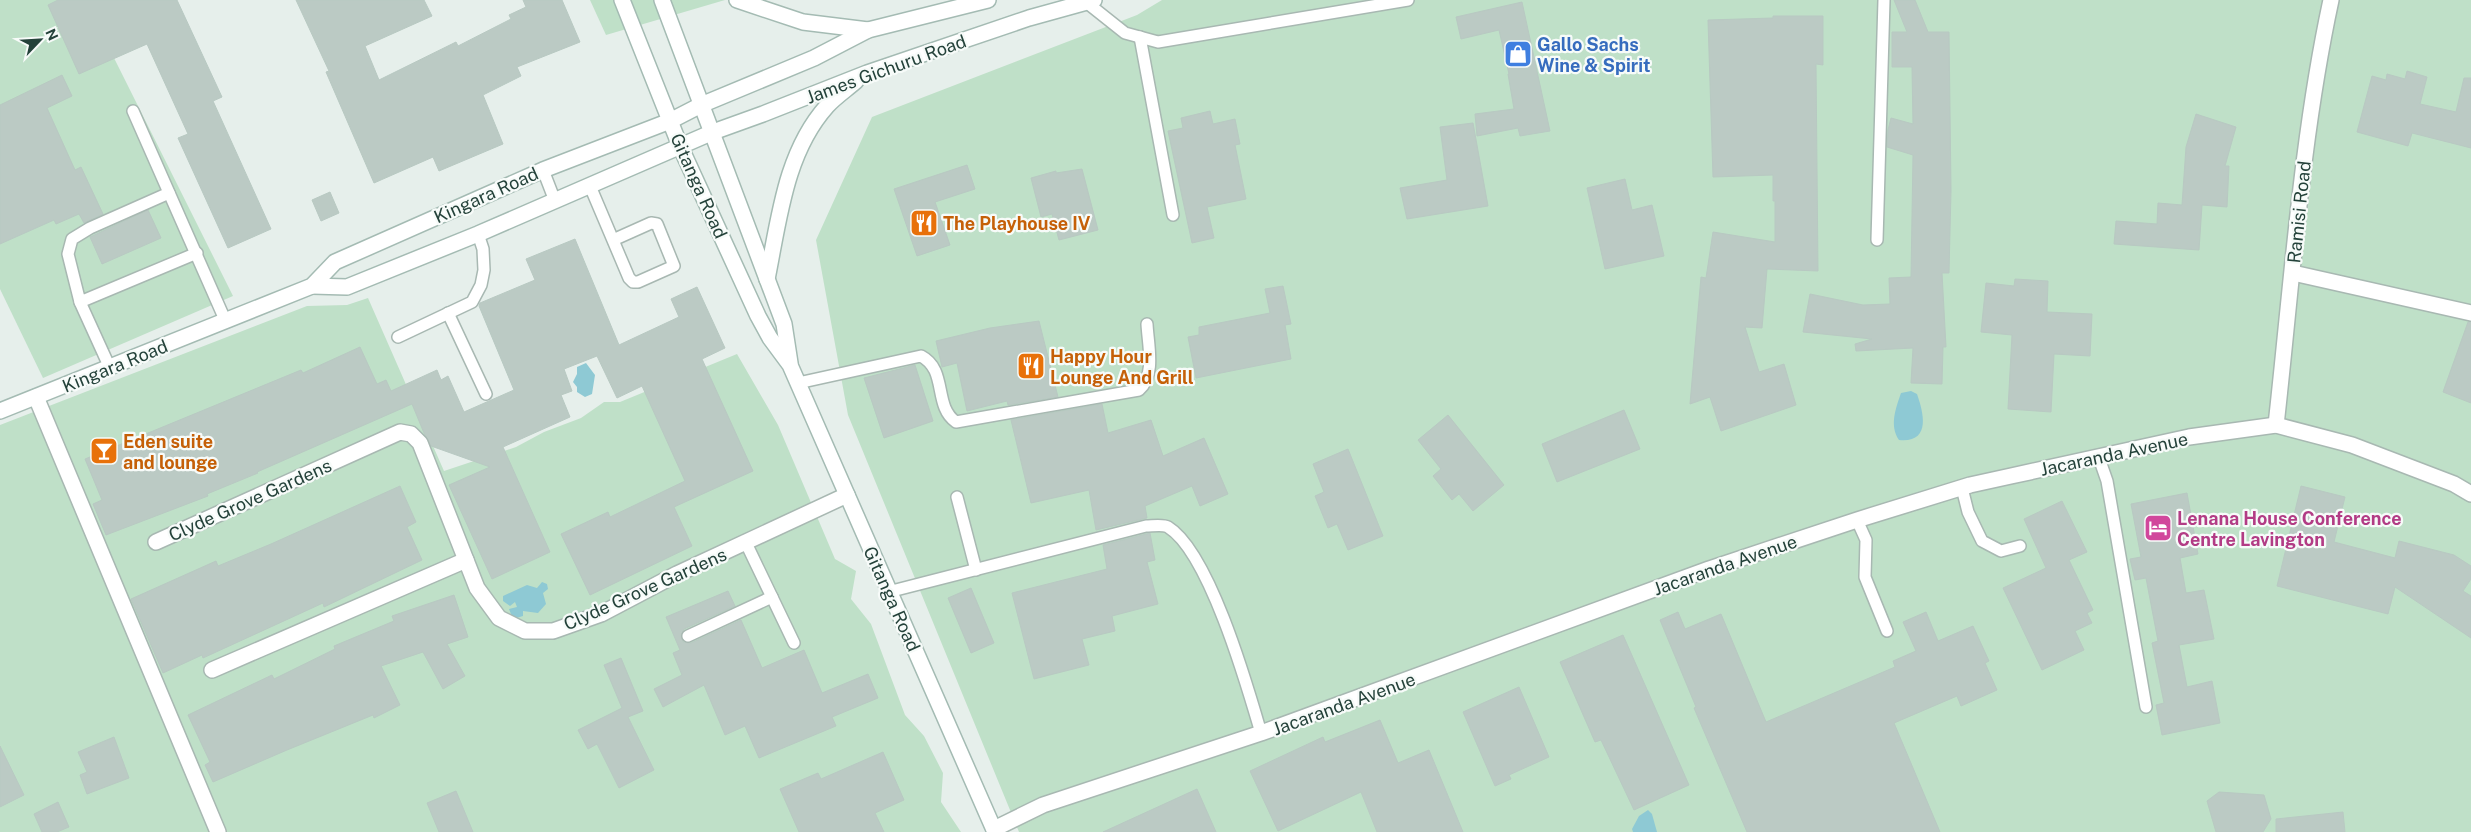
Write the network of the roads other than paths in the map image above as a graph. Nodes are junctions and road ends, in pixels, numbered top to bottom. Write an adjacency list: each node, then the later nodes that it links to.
1 (622, 0): 14 (street, Gitanga Road)
2 (662, 0): 12 (street, Gitanga Road)
3 (737, 0): 9 (street)
4 (1408, 0): 10 (lane)
5 (1884, 0): 24 (lane)
6 (2331, 0): 26 (street, Ramisi Road)
7 (983, 1): 9 (street, James Gichuru Road)
8 (1090, 1): 10 (lane); 11 (street, James Gichuru Road)
9 (868, 30): 12 (street, James Gichuru Road)
10 (1140, 37): 21 (lane)
11 (867, 72): 15 (street, James Gichuru Road); 27 (street)
12 (701, 105): 14 (street, James Gichuru Road); 15 (street, Gitanga Road)
13 (133, 112): 19 (lane)
14 (670, 121): 16 (street, Gitanga Road); 17 (street, Kingara Road)
15 (712, 132): 16 (street, James Gichuru Road); 27 (street, Gitanga Road)
16 (680, 146): 18 (street, Kingara Road); 35 (street, Gitanga Road)
17 (543, 170): 20 (lane); 28 (street, Kingara Road)
18 (590, 186): 20 (street, Kingara Road); 23 (lane)
19 (169, 193): 25 (lane); 29 (lane)
20 (555, 201): 22 (street, Kingara Road)
21 (1173, 215)
22 (478, 234): 28 (street, Kingara Road); 30 (lane)
23 (613, 240): 23 (lane)
24 (1877, 240)
25 (197, 253): 29 (lane); 32 (lane)
26 (2293, 273): 31 (street); 41 (street, Ramisi Road)
27 (767, 279): 35 (street, Gitanga Road)
28 (312, 286): 32 (street, Kingara Road)
29 (80, 302): 36 (lane)
30 (448, 313): 34 (lane); 38 (lane)
31 (2471, 313)
32 (226, 322): 36 (street, Kingara Road)
33 (1147, 324): 37 (lane)
34 (398, 337)
35 (790, 365): 37 (street, Gitanga Road)
36 (110, 368): 39 (street, Kingara Road)
37 (798, 383): 45 (street, Gitanga Road)
38 (486, 394)
39 (36, 397): 40 (street, Kingara Road); 62 (street)
40 (0, 411)
41 (2276, 425): 42 (street, Jacaranda Avenue); 44 (street, Jacaranda Avenue)
42 (2099, 458): 43 (street, Jacaranda Avenue); 59 (lane)
43 (1962, 488): 47 (street, Jacaranda Avenue); 50 (lane)
44 (2471, 494)
45 (847, 495): 49 (street, Clyde Grove Gardens); 53 (street, Gitanga Road)
46 (957, 497): 52 (lane)
47 (1857, 520): 55 (lane); 60 (street, Jacaranda Avenue)
48 (156, 542): 51 (street, Clyde Grove Gardens)
49 (746, 543): 51 (street, Clyde Grove Gardens); 54 (lane)
50 (2020, 546)
51 (466, 560): 58 (street)
52 (976, 570): 53 (lane); 60 (lane)
53 (888, 592): 61 (street, Gitanga Road)
54 (772, 597): 56 (lane); 57 (lane)
55 (1887, 631)
56 (688, 636)
57 (794, 643)
58 (212, 670)
59 (2146, 707)
60 (1261, 733): 61 (street, Jacaranda Avenue)
61 (994, 831)
62 (218, 832)

